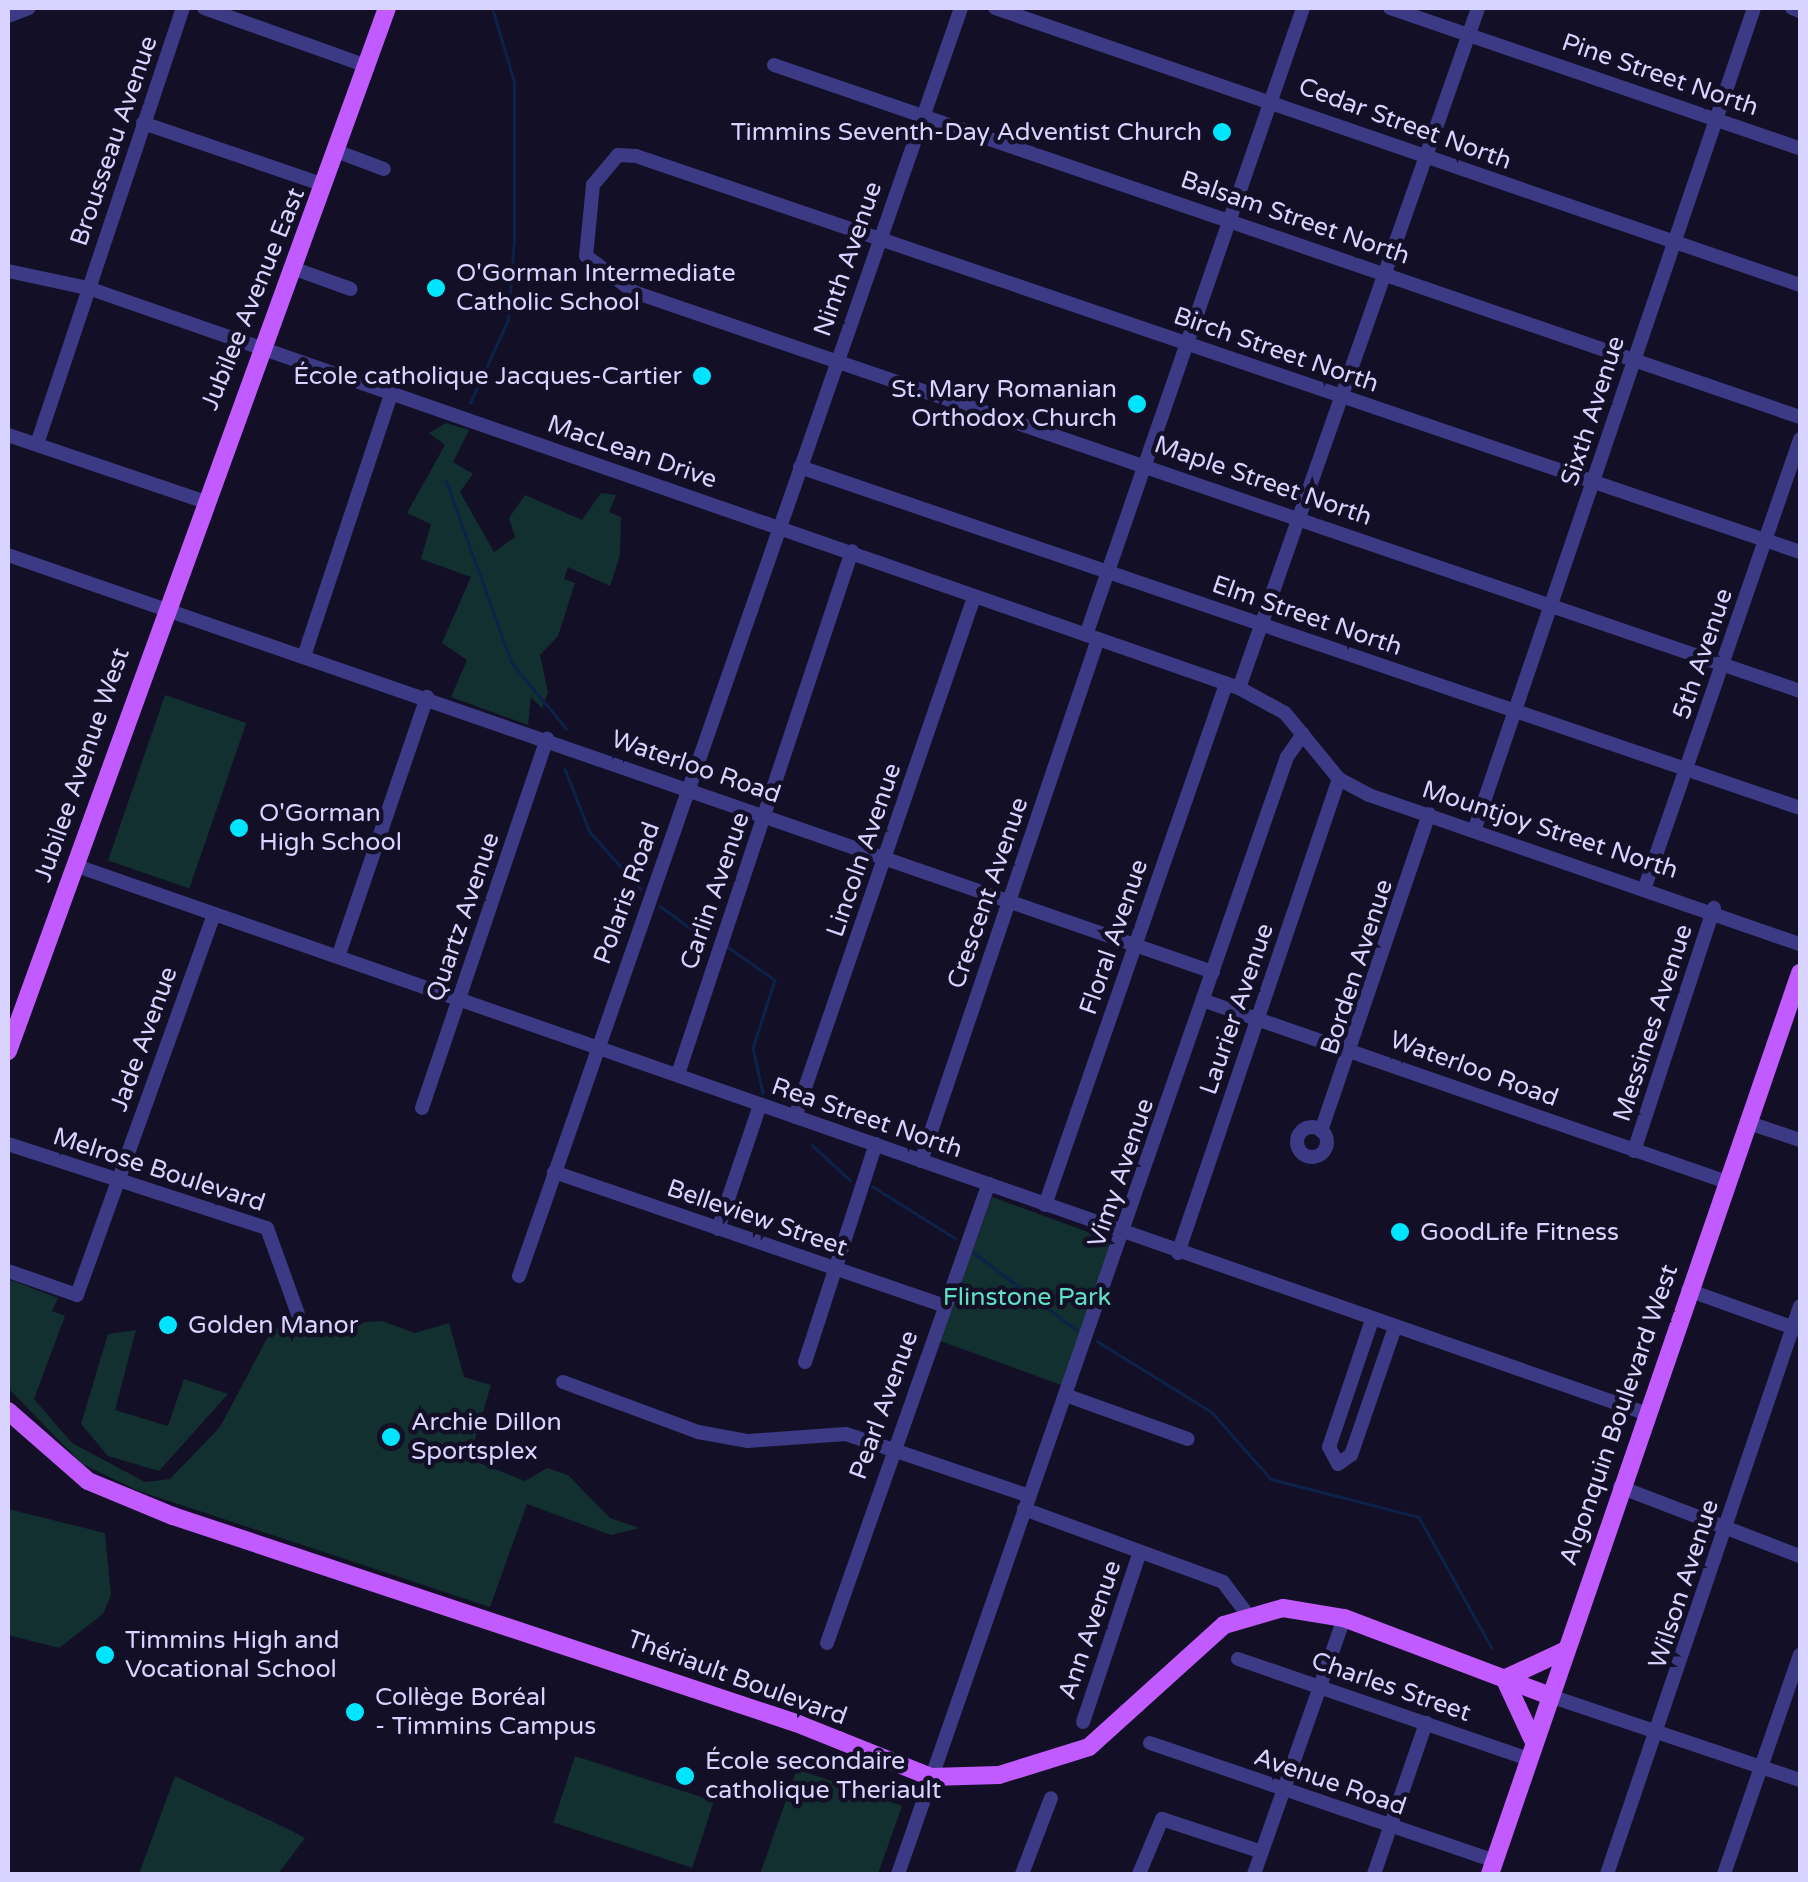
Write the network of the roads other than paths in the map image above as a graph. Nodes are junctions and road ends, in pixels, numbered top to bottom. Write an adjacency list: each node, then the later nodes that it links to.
1 (30, 8): 13 (street)
2 (182, 8): 20 (street, Brousseau Avenue)
3 (204, 8): 15 (street)
4 (387, 8): 15 (main road, Jubilee Avenue East)
5 (961, 8): 18 (street, Ninth Avenue)
6 (995, 8): 17 (street, Cedar Street North)
7 (1302, 8): 17 (street, Crescent Avenue)
8 (1390, 8): 14 (street, Pine Street North)
9 (1478, 8): 14 (street, Floral Avenue)
10 (1754, 8): 19 (street, Sixth Avenue)
11 (1792, 8): 12 (street)
12 (1800, 10)
13 (8, 16)
14 (1469, 32): 19 (street, Pine Street North); 23 (street, Floral Avenue)
15 (364, 65): 22 (main road, Jubilee Avenue East)
16 (774, 65): 18 (street, Balsam Street North)
17 (1270, 100): 23 (street, Cedar Street North); 26 (street, Crescent Avenue)
18 (922, 116): 26 (street, Balsam Street North); 27 (street, Ninth Avenue)
19 (1716, 118): 21 (street, Pine Street North); 28 (street, Sixth Avenue)
20 (144, 123): 25 (street); 33 (street, Brousseau Avenue)
21 (1800, 148)
22 (336, 151): 24 (street); 25 (main road, Jubilee Avenue East)
23 (1425, 155): 28 (street, Cedar Street North); 31 (street, Floral Avenue)
24 (384, 169)
25 (324, 185): 29 (main road, Jubilee Avenue East)
26 (1229, 218): 31 (street, Balsam Street North); 36 (street, Crescent Avenue)
27 (880, 237): 35 (street, Birch Street North); 36 (street, Birch Street North); 39 (street, Ninth Avenue)
28 (1673, 242): 32 (street, Cedar Street North); 38 (street, Sixth Avenue)
29 (295, 269): 34 (street); 37 (main road, Jubilee Avenue East)
30 (8, 271): 33 (street, MacLean Drive)
31 (1383, 273): 38 (street, Balsam Street North); 41 (street, Floral Avenue)
32 (1800, 284)
33 (88, 288): 37 (street, MacLean Drive); 45 (street, Brousseau Avenue)
34 (351, 289)
35 (710, 318): 39 (street, Maple Street North)
36 (1186, 344): 41 (street, Birch Street North); 46 (street, Crescent Avenue)
37 (257, 347): 40 (street, MacLean Drive); 49 (main road, Jubilee Avenue East)
38 (1632, 360): 42 (street, Balsam Street North); 48 (street, Sixth Avenue)
39 (837, 361): 46 (street, Maple Street North); 47 (street, Ninth Avenue)
40 (391, 394): 51 (street, MacLean Drive); 62 (street)
41 (1342, 396): 48 (street, Birch Street North); 50 (street, Floral Avenue)
42 (1800, 416)
43 (8, 435): 45 (street)
44 (1800, 439): 52 (street, 5th Avenue)
45 (37, 444): 49 (street)
46 (1144, 465): 50 (street, Maple Street North); 56 (street, Crescent Avenue)
47 (800, 467): 51 (street, Ninth Avenue); 56 (street, Elm Street North)
48 (1595, 482): 52 (street, Birch Street North); 58 (street, Sixth Avenue)
49 (203, 501): 59 (main road, Jubilee Avenue East)
50 (1299, 516): 58 (street, Maple Street North); 60 (street, Floral Avenue)
51 (779, 526): 53 (street, MacLean Drive); 72 (street, Polaris Road)
52 (1766, 540): 54 (street, Birch Street North); 63 (street, 5th Avenue)
53 (852, 551): 57 (street, MacLean Drive); 74 (street, Carlin Avenue)
54 (1800, 552)
55 (8, 555): 59 (street, Waterloo Road)
56 (1108, 572): 60 (street, Elm Street North); 61 (street, Crescent Avenue)
57 (974, 596): 61 (street, MacLean Drive); 77 (street, Lincoln Avenue)
58 (1552, 604): 63 (street, Maple Street North); 67 (street, Sixth Avenue)
59 (164, 608): 62 (street, Waterloo Road); 78 (main road, Jubilee Avenue West)
60 (1261, 624): 64 (street, Floral Avenue); 67 (street, Elm Street North)
61 (1092, 637): 64 (street, MacLean Drive); 80 (street, Crescent Avenue)
62 (304, 656): 66 (street, Waterloo Road)
63 (1723, 664): 65 (street, Maple Street North); 70 (street, 5th Avenue)
64 (1233, 686): 68 (street); 84 (street, Floral Avenue)
65 (1800, 691)
66 (427, 697): 69 (street, Waterloo Road); 85 (street)
67 (1515, 710): 70 (street, Elm Street North); 76 (street, Sixth Avenue)
68 (1303, 734): 71 (street, Mountjoy Street North); 86 (street, Vimy Avenue)
69 (547, 740): 72 (street, Waterloo Road); 88 (street, Quartz Avenue)
70 (1687, 769): 73 (street, Elm Street North); 79 (street, 5th Avenue)
71 (1340, 779): 75 (street, Mountjoy Street North); 90 (street, Laurier Avenue)
72 (688, 787): 74 (street, Waterloo Road); 92 (street, Polaris Road)
73 (1800, 808)
74 (765, 814): 77 (street, Waterloo Road); 95 (street, Carlin Avenue)
75 (1429, 814): 76 (street, Mountjoy Street North); 94 (street, Borden Avenue)
76 (1475, 828): 79 (street, Mountjoy Street North)
77 (886, 857): 80 (street, Waterloo Road); 98 (street, Lincoln Avenue)
78 (74, 865): 82 (street, Rea Street North); 91 (main road, Jubilee Avenue West)
79 (1646, 884): 81 (street, Mountjoy Street North)
80 (1008, 902): 84 (street, Waterloo Road); 105 (street, Crescent Avenue)
81 (1714, 908): 83 (street, Mountjoy Street North); 104 (street, Messines Avenue)
82 (214, 914): 85 (street, Rea Street North); 107 (street, Jade Avenue)
83 (1800, 944)
84 (1135, 945): 86 (street, Waterloo Road); 110 (street, Floral Avenue)
85 (338, 957): 88 (street, Rea Street North)
86 (1213, 972): 89 (street, Vimy Avenue)
87 (1800, 973): 99 (main road, Algonquin Boulevard West)
88 (458, 999): 92 (street, Rea Street North); 97 (street, Quartz Avenue)
89 (1205, 1001): 90 (street, Waterloo Road); 112 (street, Vimy Avenue)
90 (1257, 1020): 94 (street, Waterloo Road); 113 (street, Laurier Avenue)
91 (11, 1030): 93 (main road, Jubilee Avenue West)
92 (596, 1046): 95 (street, Rea Street North); 106 (street, Polaris Road)
93 (8, 1050)
94 (1355, 1050): 100 (street, Borden Avenue); 104 (street, Waterloo Road)
95 (678, 1074): 96 (street, Rea Street North)
96 (760, 1105): 98 (street, Rea Street North); 111 (street)
97 (422, 1108)
98 (795, 1117): 103 (street, Rea Street North)
99 (1749, 1122): 101 (street); 108 (main road, Algonquin Boulevard West)
100 (1322, 1131)
101 (1800, 1140)
102 (8, 1144): 107 (street, Melrose Boulevard)
103 (876, 1144): 105 (street, Rea Street North); 114 (street)
104 (1634, 1151): 108 (street, Waterloo Road)
105 (921, 1161): 109 (street, Rea Street North)
106 (554, 1172): 111 (street, Belleview Street); 116 (street, Polaris Road)
107 (116, 1180): 115 (street, Jade Avenue); 120 (street, Melrose Boulevard)
108 (1727, 1182): 117 (main road, Algonquin Boulevard West)
109 (989, 1184): 110 (street, Rea Street North); 118 (street, Pearl Avenue)
110 (1045, 1205): 112 (street, Rea Street North)
111 (718, 1229): 114 (street, Belleview Street)
112 (1123, 1234): 113 (street, Rea Street North); 126 (street, Vimy Avenue)
113 (1178, 1253): 121 (street, Rea Street North)
114 (837, 1270): 118 (street, Belleview Street); 124 (street)
115 (8, 1271)
116 (519, 1276)
117 (1688, 1290): 123 (street); 128 (main road, Algonquin Boulevard West)
118 (945, 1306): 130 (street, Pearl Avenue)
119 (1800, 1306): 123 (street, Wilson Avenue)
120 (298, 1314)
121 (1372, 1320): 122 (street, Rea Street North); 122 (street)
122 (1395, 1328): 128 (street, Rea Street North)
123 (1797, 1329): 133 (street, Wilson Avenue)
124 (805, 1362)
125 (564, 1382): 130 (street)
126 (1068, 1396): 129 (street); 132 (street, Vimy Avenue)
127 (8, 1411): 151 (main road, Thériault Boulevard)
128 (1645, 1413): 131 (main road, Algonquin Boulevard West)
129 (1188, 1439)
130 (890, 1449): 132 (street); 138 (street, Pearl Avenue)
131 (1620, 1488): 133 (street); 139 (main road, Algonquin Boulevard West)
132 (1027, 1502): 134 (street); 151 (street, Vimy Avenue)
133 (1726, 1528): 135 (street); 147 (street, Wilson Avenue)
134 (1140, 1552): 136 (street); 145 (street, Ann Avenue)
135 (1800, 1556)
136 (1247, 1614): 137 (main road, Thériault Boulevard); 151 (main road, Thériault Boulevard)
137 (1344, 1618): 142 (main road, Thériault Boulevard); 143 (street)
138 (826, 1643)
139 (1565, 1650): 142 (main road); 144 (main road, Algonquin Boulevard West)
140 (1800, 1655): 150 (street)
141 (1238, 1659): 143 (street, Charles Street)
142 (1502, 1678): 144 (main road, Thériault Boulevard); 149 (main road)
143 (1319, 1686): 146 (street, Charles Street); 153 (street)
144 (1550, 1696): 147 (street); 149 (main road, Algonquin Boulevard West)
145 (1083, 1722)
146 (1426, 1723): 149 (street, Charles Street); 155 (street)
147 (1658, 1733): 150 (street); 163 (street, Wilson Avenue)
148 (1150, 1743): 153 (street, Avenue Road)
149 (1530, 1754): 157 (main road, Algonquin Boulevard West)
150 (1762, 1766): 152 (street); 164 (street)
151 (930, 1776): 158 (street, Vimy Avenue)
152 (1800, 1780)
153 (1283, 1790): 155 (street, Avenue Road); 156 (street)
154 (1052, 1798): 159 (street)
155 (1390, 1826): 157 (street, Avenue Road); 162 (street)
156 (1262, 1852): 160 (street); 161 (street)
157 (1493, 1868)
158 (898, 1874)
159 (1022, 1874)
160 (1140, 1874)
161 (1254, 1874)
162 (1374, 1874)
163 (1607, 1874)
164 (1724, 1874)

